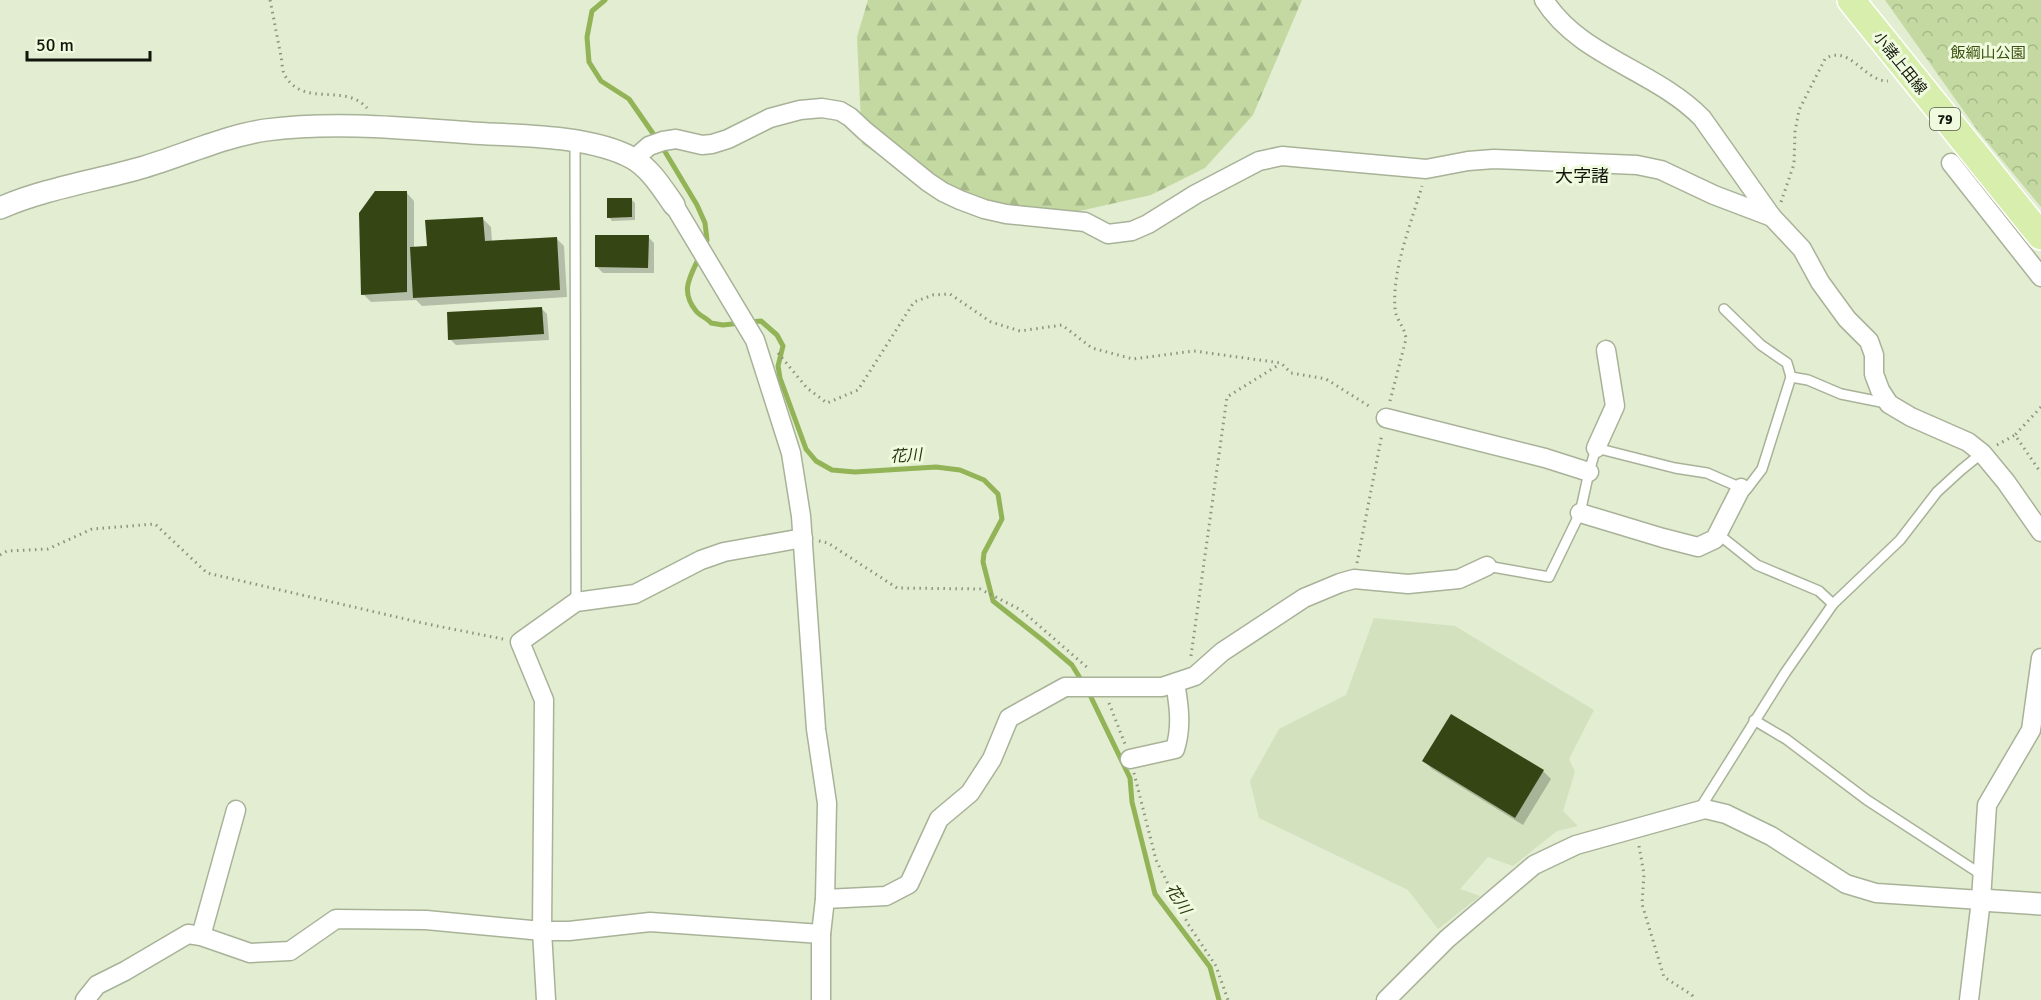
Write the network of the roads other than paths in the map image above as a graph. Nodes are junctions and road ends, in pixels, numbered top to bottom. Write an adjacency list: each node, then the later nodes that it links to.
1 (1544, 0): 8 (street)
2 (1851, 0): 9 (main road, 小諸上田線 / 79)
3 (575, 142): 4 (street); 7 (street); 25 (lane)
4 (634, 159): 6 (street); 8 (street)
5 (1951, 163): 10 (street)
6 (674, 205): 23 (street)
7 (0, 208)
8 (1772, 217): 14 (street)
9 (2041, 236)
10 (2041, 277)
11 (1724, 309): 13 (lane)
12 (1606, 350): 16 (street)
13 (1791, 377): 14 (lane); 19 (lane)
14 (1889, 404): 17 (street)
15 (1386, 417): 18 (street)
16 (1596, 448): 18 (lane); 19 (lane)
17 (1982, 453): 21 (street); 26 (lane)
18 (1589, 472): 20 (lane)
19 (1741, 488): 22 (street)
20 (1580, 513): 22 (street); 24 (lane)
21 (2041, 532)
22 (1718, 534): 26 (lane)
23 (803, 538): 25 (street); 34 (street)
24 (1487, 566): 28 (street)
25 (576, 602): 37 (street)
26 (1833, 604): 29 (lane)
27 (2041, 658): 33 (street)
28 (1182, 681): 30 (street); 34 (street)
29 (1754, 720): 32 (lane); 33 (lane)
30 (1130, 759)
31 (236, 810): 39 (street)
32 (1699, 810): 35 (street); 43 (street)
33 (1982, 875): 35 (street)
34 (825, 899): 38 (street)
35 (1981, 900): 36 (street); 44 (street)
36 (2041, 904)
37 (542, 931): 38 (street); 39 (street); 41 (street)
38 (821, 934): 42 (street)
39 (201, 936): 40 (street)
40 (85, 1000)
41 (546, 1000)
42 (821, 1000)
43 (1386, 1000)
44 (1969, 1000)

